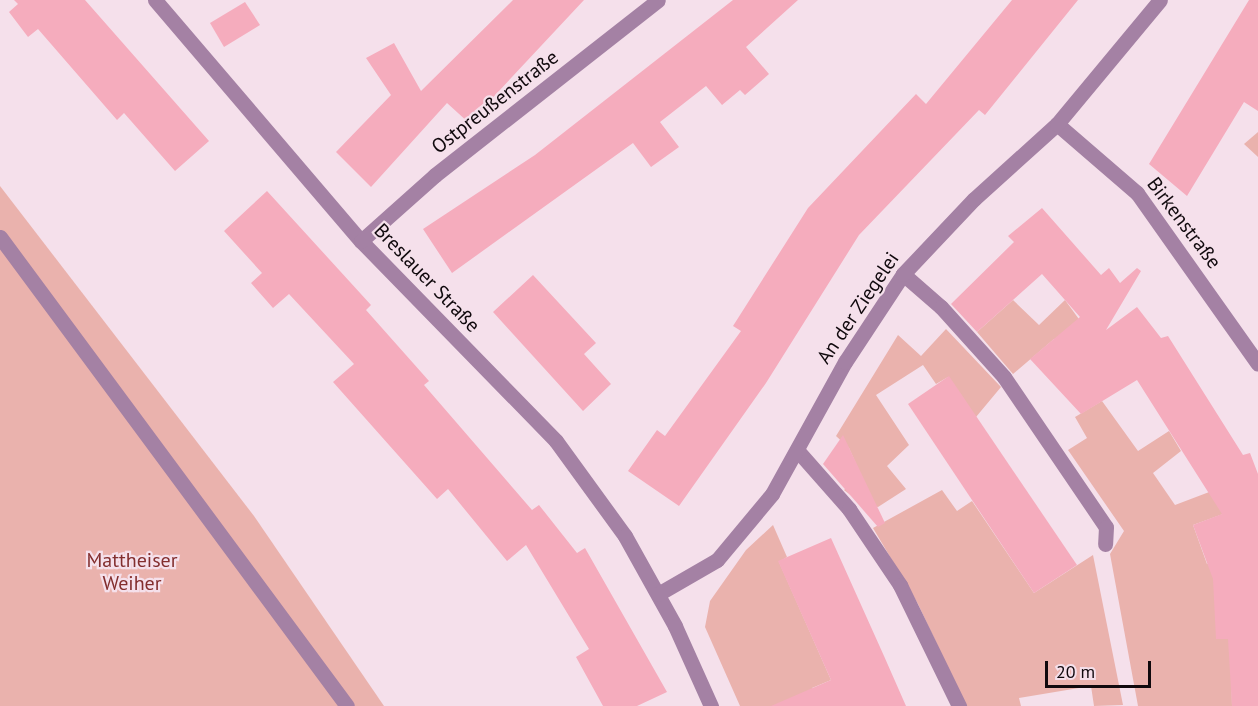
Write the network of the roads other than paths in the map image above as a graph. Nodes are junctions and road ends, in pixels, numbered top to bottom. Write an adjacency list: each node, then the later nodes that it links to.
1 (155, 0): 6 (street, Breslauer Straße)
2 (658, 0): 6 (street, Ostpreußenstraße)
3 (1160, 0): 4 (street, An der Ziegelei)
4 (1057, 124): 7 (street, An der Ziegelei); 8 (street, Birkenstraße)
5 (0, 237): 12 (street)
6 (361, 241): 11 (street, Breslauer Straße)
7 (903, 274): 9 (street, An der Ziegelei); 10 (street)
8 (1258, 364)
9 (797, 450): 11 (street, An der Ziegelei); 14 (street)
10 (1105, 544)
11 (658, 594): 13 (street, Breslauer Straße)
12 (346, 706)
13 (711, 706)
14 (959, 706)

